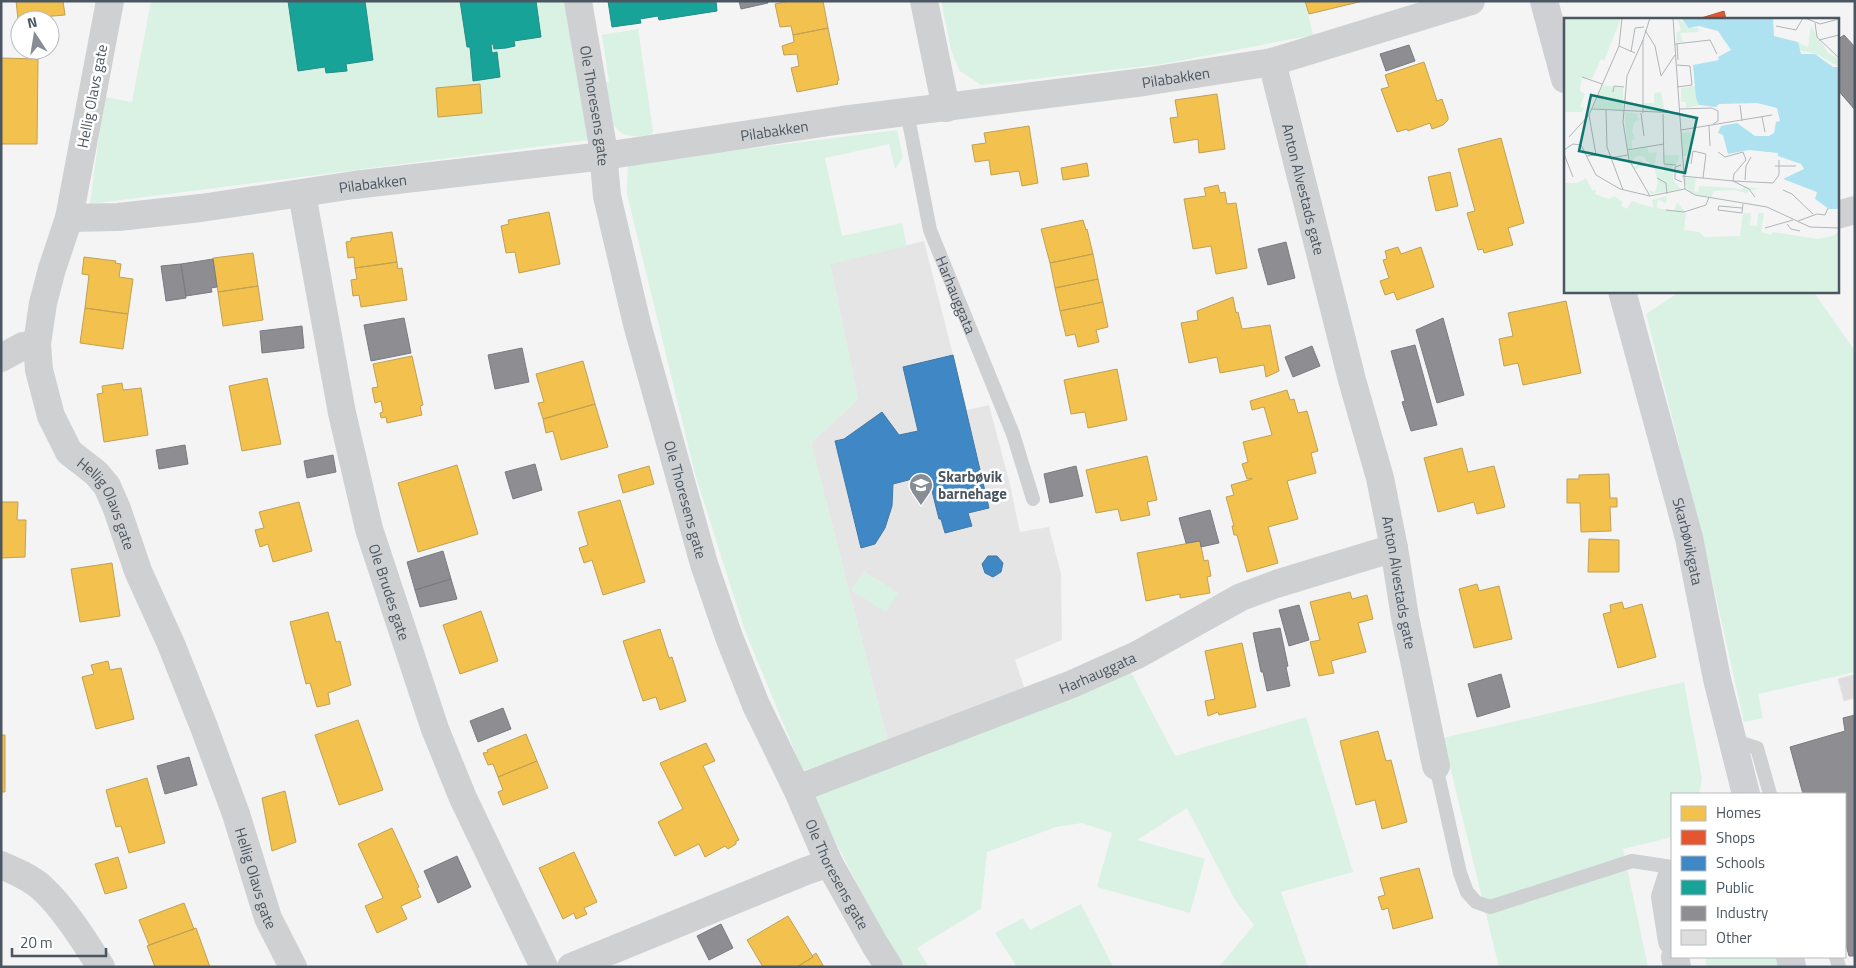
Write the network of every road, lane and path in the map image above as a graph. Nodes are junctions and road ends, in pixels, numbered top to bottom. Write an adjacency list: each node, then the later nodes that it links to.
1 (110, 1): 14 (street, Hellig Olavs gate)
2 (578, 1): 10 (street, Ole Thoresens gate)
3 (924, 1): 8 (street)
4 (1472, 1): 6 (street, Pilabakken)
5 (1544, 1): 7 (main road)
6 (1272, 62): 8 (street, Pilabakken); 19 (street, Anton Alvestads gate)
7 (1564, 75)
8 (946, 108): 9 (street, Pilabakken)
9 (907, 112): 10 (street, Pilabakken); 18 (lane, Harhauggata)
10 (604, 156): 11 (street, Pilabakken); 22 (street, Ole Thoresens gate)
11 (302, 194): 14 (street, Pilabakken); 32 (street, Ole Brudes gate)
12 (1855, 210): 13 (street)
13 (1838, 215)
14 (69, 218): 16 (street, Hellig Olavs gate)
15 (1622, 292): 20 (main road, Skarbøvikgata)
16 (37, 344): 17 (street); 31 (street, Hellig Olavs gate)
17 (1, 358)
18 (1033, 500)
19 (1394, 548): 21 (street, Anton Alvestads gate); 22 (street, Harhauggata)
20 (1732, 740): 23 (main road, Skarbøvikgata); 24 (lane)
21 (1436, 766): 27 (lane, Anton Alvestads gate)
22 (797, 789): 25 (street, Ole Thoresens gate)
23 (1746, 793)
24 (1770, 793)
25 (828, 863): 33 (street); 34 (street, Ole Thoresens gate)
26 (1, 865): 30 (street)
27 (1671, 867)
28 (1671, 878): 29 (street)
29 (1671, 935)
30 (102, 967)
31 (293, 967)
32 (544, 967)
33 (571, 967)
34 (889, 967)

